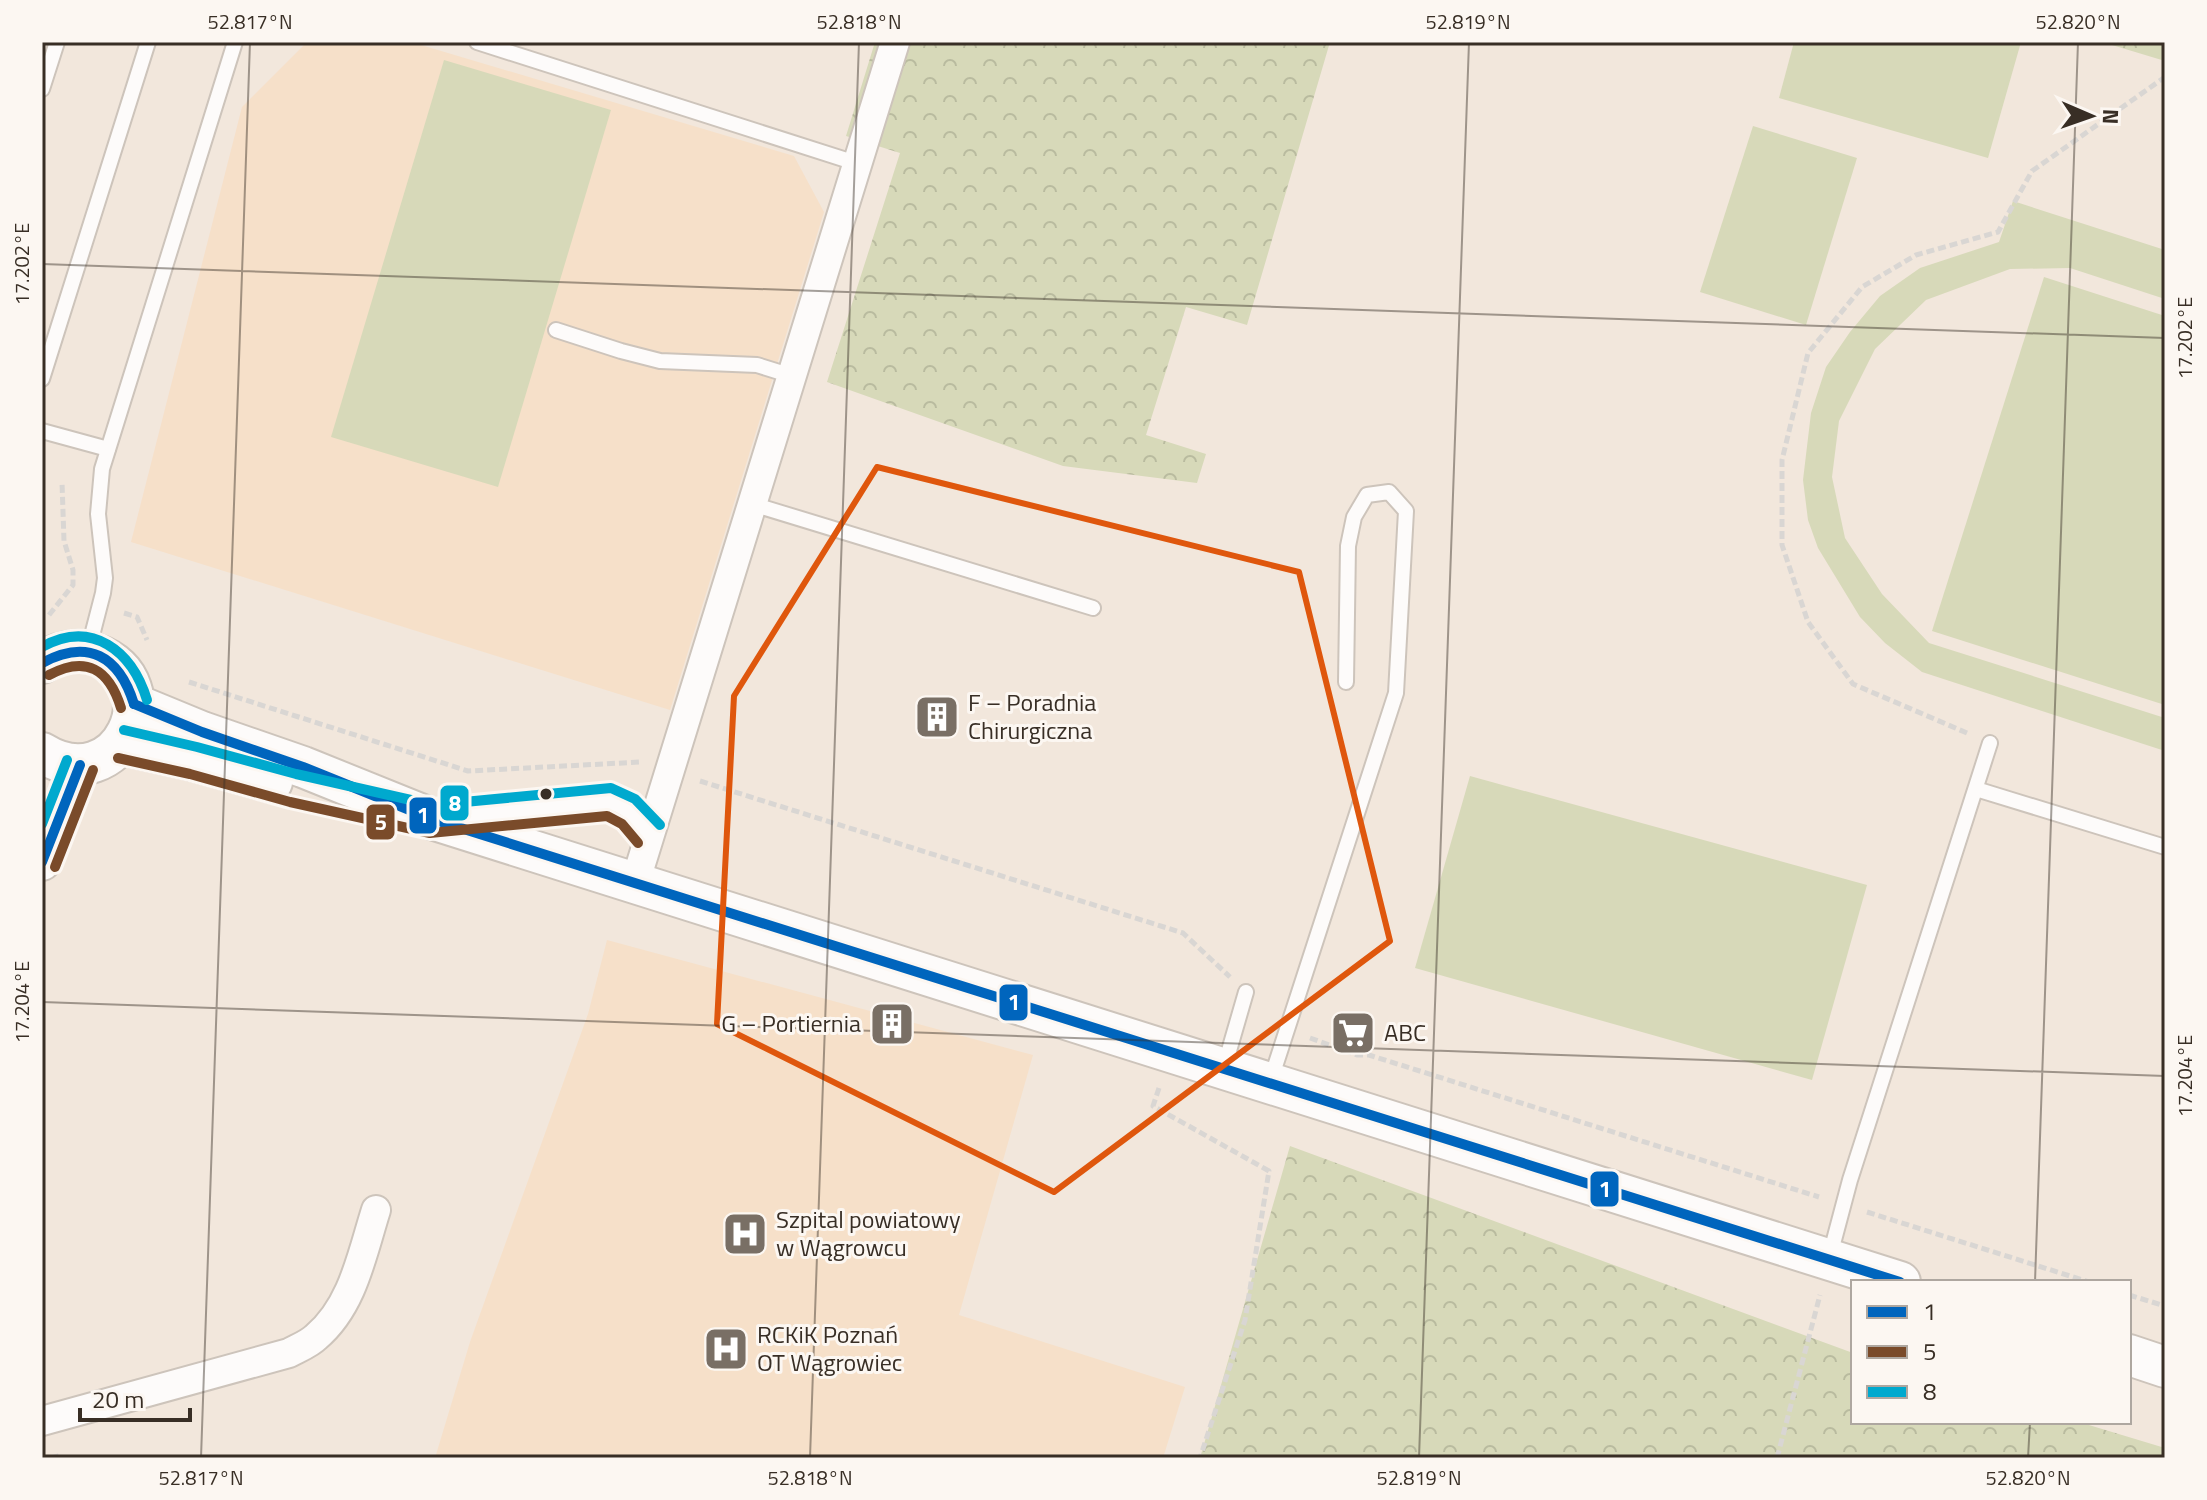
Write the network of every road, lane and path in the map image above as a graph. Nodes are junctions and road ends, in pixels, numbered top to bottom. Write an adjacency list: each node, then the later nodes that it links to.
1 (57, 42): 7 (lane)
2 (148, 42): 11 (lane)
3 (235, 42): 13 (lane)
4 (477, 42): 8 (lane)
5 (895, 42): 8 (street)
6 (2165, 77): 25 (path)
7 (42, 89)
8 (859, 164): 10 (street)
9 (556, 330): 10 (lane)
10 (792, 376): 15 (street)
11 (42, 379)
12 (42, 431): 13 (lane)
13 (108, 449): 16 (lane)
14 (62, 482): 18 (path)
15 (752, 504): 17 (lane); 29 (street)
16 (100, 607): 19 (path); 20 (lane)
17 (1093, 608)
18 (42, 621)
19 (149, 645)
20 (88, 651): 21 (main road); 24 (main road)
21 (42, 663)
22 (176, 677): 29 (path)
23 (1346, 682): 37 (lane)
24 (134, 704): 26 (main road); 31 (main road)
25 (1990, 743): 30 (lane)
26 (121, 744): 28 (main road); 31 (main road)
27 (42, 753): 28 (main road)
28 (80, 765): 34 (street)
29 (669, 771): 32 (street); 36 (path)
30 (1976, 789): 33 (lane); 41 (lane)
31 (432, 819): 32 (lane); 35 (main road)
32 (649, 834): 35 (street)
33 (2165, 847)
34 (42, 862)
35 (635, 883): 38 (main road)
36 (1246, 992): 39 (lane)
37 (1288, 1027): 40 (lane); 41 (path)
38 (1171, 1052): 39 (main road); 53 (path)
39 (1224, 1068): 40 (main road)
40 (1270, 1083): 43 (main road)
41 (1844, 1205): 43 (lane); 45 (path)
42 (376, 1210): 50 (street)
43 (1829, 1260): 44 (main road); 54 (path)
44 (1894, 1280)
45 (2083, 1280)
46 (2131, 1296): 47 (path)
47 (2165, 1306)
48 (2131, 1356): 49 (main road)
49 (2165, 1367)
50 (42, 1421)
51 (62, 1455): 52 (path)
52 (51, 1458)
53 (1200, 1458)
54 (1777, 1458)

